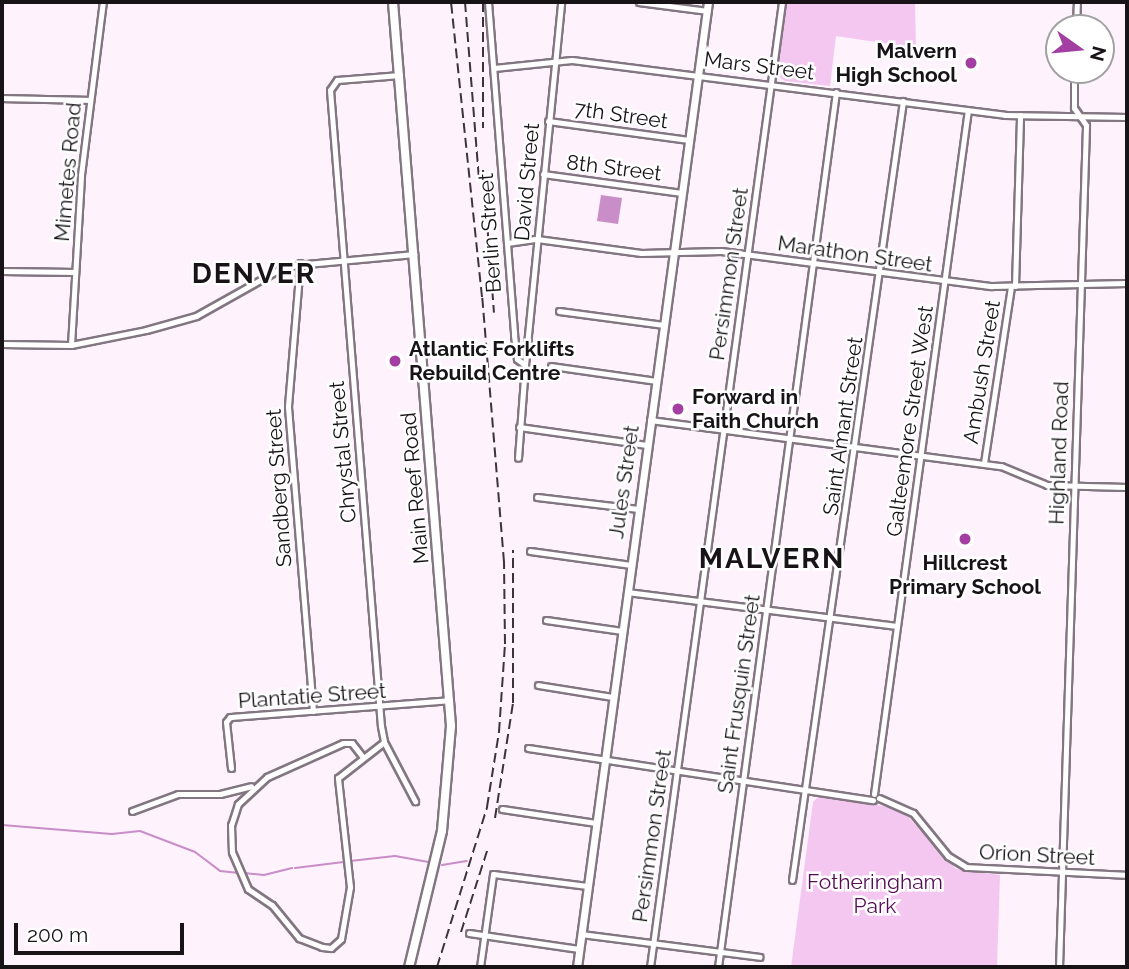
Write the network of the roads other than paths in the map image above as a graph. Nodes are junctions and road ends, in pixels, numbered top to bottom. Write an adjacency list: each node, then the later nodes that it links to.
1 (103, 2): 16 (street, Mimetes Road)
2 (393, 2): 11 (main road, Main Reef Road)
3 (488, 2): 9 (street, Berlin Street)
4 (561, 2): 8 (street, David Street)
5 (639, 2): 7 (street)
6 (782, 2): 12 (street, Persimmon Street)
7 (707, 6): 10 (main road, Jules Street)
8 (554, 61): 9 (street, Mars Street); 10 (street, Mars Street); 22 (street, David Street)
9 (494, 68): 27 (street, Berlin Street)
10 (698, 74): 12 (street, Mars Street); 23 (main road, Jules Street)
11 (400, 75): 29 (main road, Main Reef Road); 31 (street, Chrystal Street)
12 (771, 82): 14 (street, Mars Street); 30 (street, Persimmon Street)
13 (1074, 84): 20 (street, Highland Road)
14 (836, 92): 17 (street, Mars Street); 33 (street, Saint Frusquin Street)
15 (2, 98): 16 (street)
16 (89, 100): 35 (street, Mimetes Road)
17 (903, 101): 18 (street, Mars Street); 36 (street, Saint Amant Street)
18 (968, 110): 19 (street, Mars Street); 37 (street, Galteemore Street West)
19 (1020, 115): 20 (street, Mars Street); 40 (street, Ambush Street)
20 (1079, 116): 21 (street, Mars Street); 39 (street, Highland Road)
21 (1127, 117)
22 (548, 121): 23 (street, 7th Street); 24 (street, David Street)
23 (689, 140): 25 (main road, Jules Street)
24 (543, 174): 25 (street, 8th Street); 26 (street, David Street)
25 (682, 193): 28 (main road, Jules Street)
26 (537, 239): 27 (street, Marathon Street); 28 (street, Marathon Street); 45 (street, David Street)
27 (507, 243): 45 (street, Berlin Street)
28 (674, 251): 30 (street, Marathon Street); 42 (main road, Jules Street)
29 (414, 254): 31 (street); 72 (main road, Main Reef Road)
30 (747, 254): 33 (street, Marathon Street); 50 (street, Persimmon Street)
31 (344, 258): 32 (street); 73 (street, Chrystal Street)
32 (300, 263): 44 (street); 74 (street, Sandberg Street)
33 (813, 264): 36 (street, Marathon Street); 51 (street, Saint Frusquin Street)
34 (2, 271): 35 (street)
35 (75, 272): 44 (street, Mimetes Road)
36 (880, 273): 37 (street, Marathon Street); 53 (street, Saint Amant Street)
37 (944, 282): 40 (street, Marathon Street); 54 (street, Galteemore Street West)
38 (1127, 283): 39 (street, Marathon Street)
39 (1079, 285): 40 (street, Marathon Street); 57 (street, Highland Road)
40 (1013, 286): 56 (street, Ambush Street)
41 (559, 311): 42 (street)
42 (664, 325): 47 (main road, Jules Street)
43 (2, 344): 44 (street)
44 (71, 345)
45 (525, 365): 49 (street, Berlin Street)
46 (551, 366): 47 (street)
47 (656, 381): 48 (main road, Jules Street)
48 (650, 420): 50 (street); 52 (main road, Jules Street)
49 (519, 426): 52 (street); 55 (street, Berlin Street)
50 (724, 429): 51 (street); 64 (street, Persimmon Street)
51 (789, 438): 53 (street); 65 (street, Saint Frusquin Street)
52 (647, 445): 60 (main road, Jules Street)
53 (856, 447): 54 (street); 66 (street, Saint Amant Street)
54 (921, 455): 56 (street); 68 (street, Galteemore Street West)
55 (518, 458)
56 (984, 463): 57 (street)
57 (1074, 486): 58 (street); 89 (street, Highland Road)
58 (1127, 487)
59 (537, 497): 60 (street)
60 (638, 509): 62 (main road, Jules Street)
61 (530, 551): 62 (street)
62 (631, 565): 63 (main road, Jules Street)
63 (627, 592): 64 (street); 69 (main road, Jules Street)
64 (699, 601): 65 (street); 80 (street, Persimmon Street)
65 (766, 610): 66 (street); 81 (street, Saint Frusquin Street)
66 (833, 618): 68 (street); 83 (street, Saint Amant Street)
67 (546, 620): 69 (street)
68 (897, 626): 84 (street, Galteemore Street West)
69 (622, 631): 71 (main road, Jules Street)
70 (538, 685): 71 (street)
71 (613, 697): 78 (main road, Jules Street)
72 (449, 700): 73 (street, Plantatie Street); 100 (main road, Main Reef Road)
73 (379, 706): 74 (street, Plantatie Street); 75 (street, Chrystal Street)
74 (313, 711): 79 (street, Plantatie Street)
75 (384, 742): 77 (street); 85 (street, Chrystal Street)
76 (528, 748): 78 (street, Orion Street)
77 (362, 756): 82 (street); 82 (street)
78 (604, 761): 80 (street, Orion Street); 88 (main road, Jules Street)
79 (231, 768)
80 (677, 772): 81 (street, Orion Street); 96 (street, Persimmon Street)
81 (743, 781): 83 (street, Orion Street); 98 (street, Saint Frusquin Street)
82 (254, 786): 87 (street)
83 (808, 790): 84 (street, Orion Street); 91 (street, Saint Amant Street)
84 (876, 798): 89 (street, Orion Street)
85 (415, 801)
86 (502, 809): 88 (street)
87 (132, 811)
88 (596, 822): 92 (main road, Jules Street)
89 (1062, 872): 90 (street, Orion Street); 105 (street, Highland Road)
90 (1127, 875)
91 (792, 880)
92 (587, 886): 94 (main road, Jules Street); 95 (street)
93 (469, 933): 95 (street)
94 (581, 934): 96 (street); 97 (main road, Jules Street)
95 (484, 935): 97 (street); 101 (street)
96 (653, 944): 98 (street); 103 (street, Persimmon Street)
97 (579, 949): 102 (main road, Jules Street)
98 (720, 952): 99 (street); 104 (street, Saint Frusquin Street)
99 (760, 957)
100 (409, 967)
101 (480, 967)
102 (577, 967)
103 (650, 967)
104 (718, 967)
105 (1059, 967)

